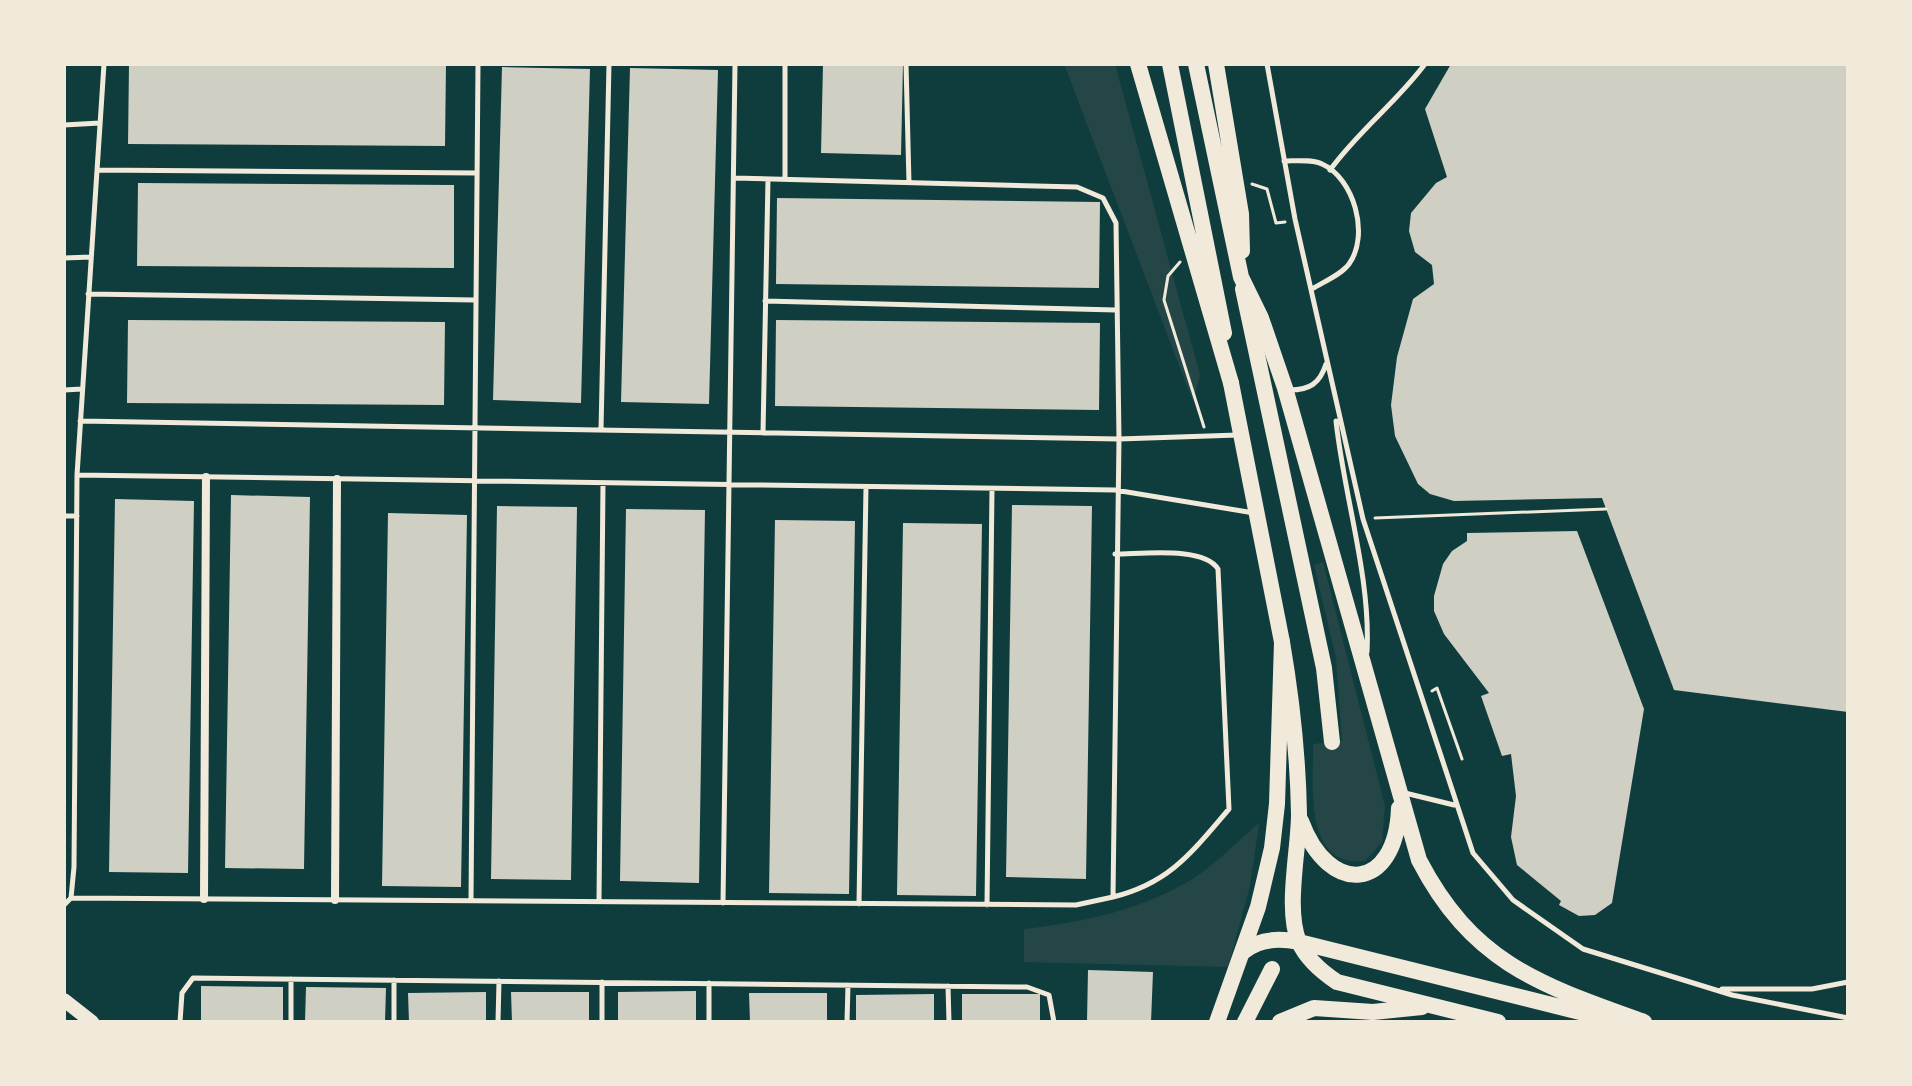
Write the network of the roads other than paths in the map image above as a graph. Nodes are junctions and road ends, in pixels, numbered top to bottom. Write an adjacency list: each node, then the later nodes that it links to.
1 (104, 64): 13 (lane)
2 (478, 64): 18 (lane)
3 (609, 64): 39 (lane)
4 (735, 64): 19 (lane)
5 (785, 64): 21 (lane)
6 (906, 64): 22 (lane)
7 (1138, 64): 32 (main road)
8 (1170, 64): 32 (main road)
9 (1196, 64): 25 (main road)
10 (1216, 64): 25 (main road)
11 (1267, 64): 15 (lane)
12 (1425, 64): 17 (lane)
13 (100, 123): 14 (lane); 16 (lane)
14 (64, 125)
15 (1284, 161): 17 (lane); 26 (lane)
16 (97, 170): 18 (lane); 23 (lane)
17 (1330, 170): 26 (lane)
18 (477, 173): 28 (lane)
19 (734, 178): 20 (lane); 40 (lane)
20 (768, 179): 21 (lane); 29 (lane)
21 (785, 179): 22 (lane)
22 (909, 183): 30 (lane)
23 (91, 257): 24 (lane); 27 (lane)
24 (64, 258)
25 (1241, 277): 33 (main road); 59 (main road)
26 (1312, 289): 31 (lane)
27 (88, 294): 28 (lane); 34 (lane)
28 (476, 300): 38 (lane)
29 (765, 301): 30 (lane); 41 (lane)
30 (1117, 310): 43 (lane)
31 (1327, 363): 33 (lane); 36 (lane)
32 (1231, 383): 42 (main road)
33 (1285, 388): 58 (main road)
34 (82, 389): 35 (lane); 37 (lane)
35 (64, 390)
36 (1334, 399): 58 (lane); 61 (lane)
37 (80, 421): 38 (lane); 44 (lane)
38 (475, 428): 39 (lane); 47 (lane)
39 (601, 430): 40 (lane)
40 (730, 432): 41 (lane); 49 (lane)
41 (763, 433): 43 (lane)
42 (1239, 434): 43 (lane); 53 (main road)
43 (1119, 439): 52 (lane)
44 (77, 475): 45 (lane); 55 (lane)
45 (206, 477): 46 (lane); 65 (street)
46 (337, 479): 47 (lane); 66 (street)
47 (474, 481): 48 (lane); 67 (lane)
48 (603, 483): 49 (lane); 68 (lane)
49 (729, 485): 50 (lane); 69 (lane)
50 (866, 487): 51 (lane); 70 (lane)
51 (992, 489): 52 (lane); 72 (lane)
52 (1115, 490): 53 (lane); 56 (lane)
53 (1257, 514): 57 (main road)
54 (64, 516): 55 (lane)
55 (77, 516): 64 (lane)
56 (1115, 554): 63 (lane); 63 (lane)
57 (1282, 642): 62 (main road); 74 (main road)
58 (1366, 669): 60 (main road)
59 (1332, 742)
60 (1400, 792): 61 (lane); 62 (main road); 103 (main road)
61 (1455, 805): 84 (lane)
62 (1299, 816): 73 (main road)
63 (1113, 897): 72 (lane)
64 (71, 898): 65 (lane); 71 (lane)
65 (204, 899): 66 (lane)
66 (335, 900): 67 (lane)
67 (471, 901): 68 (lane)
68 (599, 902): 69 (lane)
69 (723, 903): 70 (lane)
70 (859, 904): 72 (lane)
71 (64, 905)
72 (987, 905)
73 (1299, 942): 74 (main road); 86 (main road); 102 (main road)
74 (1243, 952): 98 (main road)
75 (1272, 969): 99 (main road)
76 (291, 979): 77 (lane); 89 (lane); 90 (lane)
77 (394, 980): 78 (lane); 91 (lane)
78 (499, 981): 79 (lane); 92 (lane)
79 (602, 982): 81 (lane); 93 (lane)
80 (1848, 982): 84 (lane)
81 (709, 983): 82 (lane); 94 (lane)
82 (848, 985): 83 (lane); 95 (lane)
83 (948, 986): 96 (lane); 97 (lane)
84 (1712, 988): 87 (lane)
85 (64, 1000): 88 (street)
86 (1432, 1005): 100 (main road); 101 (main road)
87 (1848, 1021)
88 (92, 1022)
89 (180, 1022)
90 (291, 1022)
91 (394, 1022)
92 (498, 1022)
93 (602, 1022)
94 (709, 1022)
95 (847, 1022)
96 (949, 1022)
97 (1054, 1022)
98 (1217, 1022)
99 (1245, 1022)
100 (1280, 1022)
101 (1498, 1022)
102 (1629, 1022)
103 (1644, 1022)

